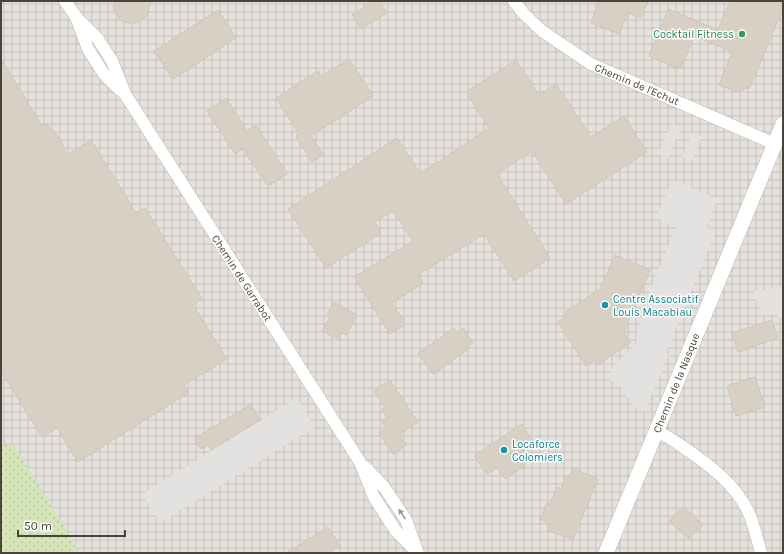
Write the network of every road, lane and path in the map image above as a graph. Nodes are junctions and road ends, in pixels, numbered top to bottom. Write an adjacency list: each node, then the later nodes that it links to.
1 (65, 1): 6 (street, Chemin de Garrabot)
2 (514, 1): 4 (street, Chemin de l'Echut)
3 (783, 124): 4 (street, Chemin de la Nasque)
4 (775, 144): 5 (street, Chemin de la Nasque)
5 (656, 431): 7 (street, Chemin de la Nasque); 8 (street)
6 (417, 552)
7 (606, 553)
8 (761, 553)

